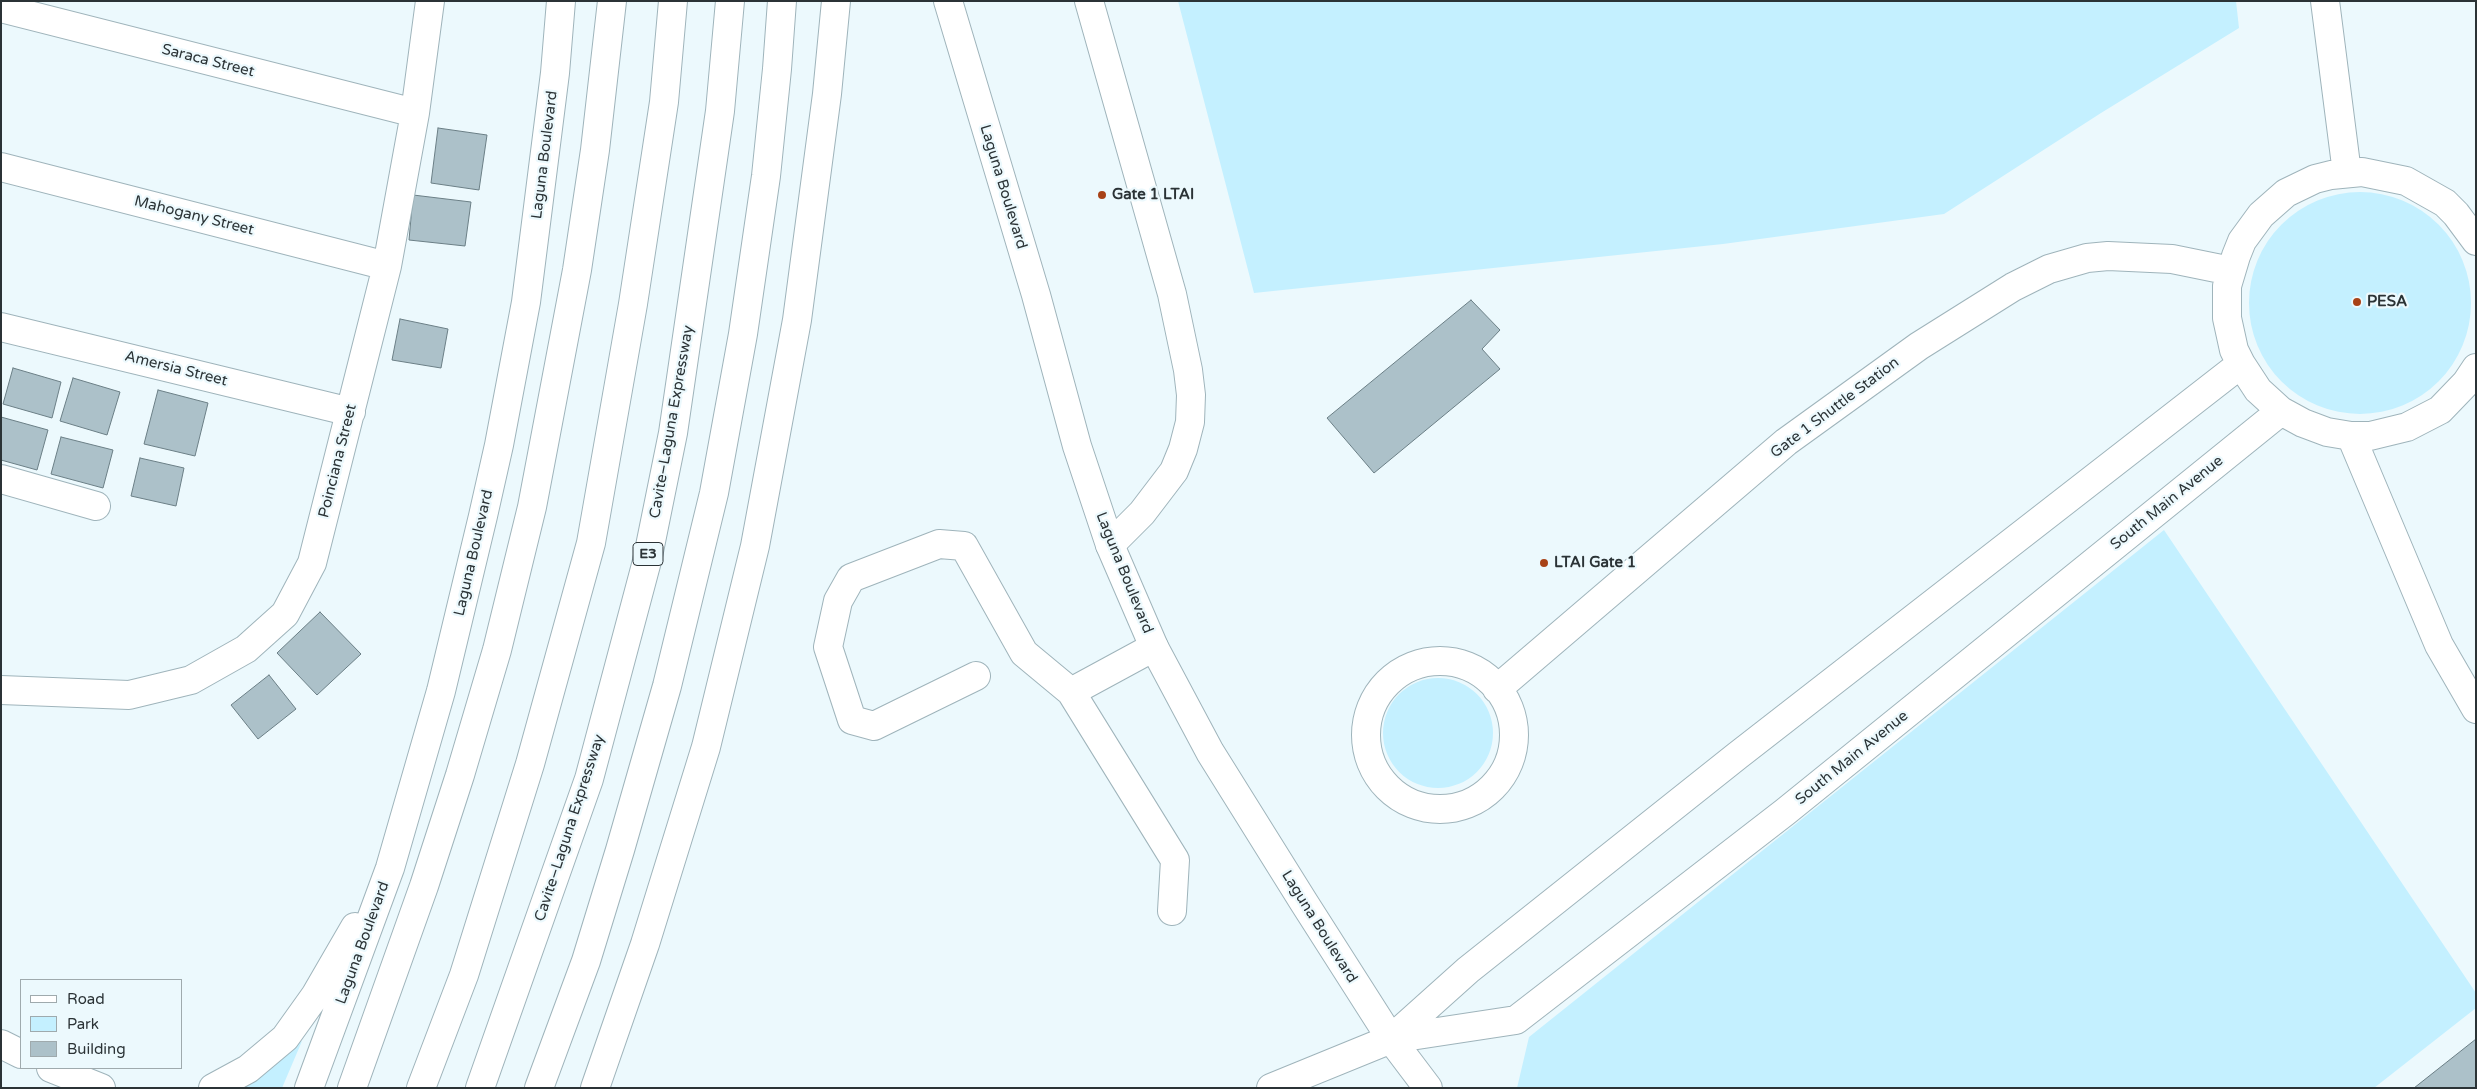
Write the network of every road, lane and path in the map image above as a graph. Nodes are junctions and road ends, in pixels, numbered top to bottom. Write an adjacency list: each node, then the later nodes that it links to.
1 (430, 1): 12 (main road, Poinciana Street)
2 (561, 1): 33 (main road, Laguna Boulevard)
3 (612, 1): 42 (main road)
4 (673, 1): 43 (main road)
5 (730, 1): 44 (main road, Cavite–Laguna Expressway / E3)
6 (782, 1): 45 (main road)
7 (836, 1): 46 (main road)
8 (948, 1): 26 (main road, Laguna Boulevard)
9 (1089, 1): 26 (main road)
10 (2325, 1): 14 (main road)
11 (1, 8): 12 (main road, Saraca Street)
12 (416, 113): 16 (main road, Poinciana Street)
13 (1, 167): 16 (main road, Mahogany Street)
14 (2347, 173): 15 (main road); 17 (main road)
15 (2472, 228)
16 (387, 266): 22 (main road, Poinciana Street)
17 (2231, 271): 19 (main road); 29 (main road, Gate 1 Shuttle Station)
18 (1, 327): 22 (main road, Amersia Street)
19 (2241, 364): 21 (main road); 35 (main road)
20 (2476, 368): 23 (main road)
21 (2281, 411): 23 (main road); 35 (main road, South Main Avenue)
22 (351, 412): 30 (main road, Poinciana Street)
23 (2351, 436): 32 (main road)
24 (1, 479): 25 (main road)
25 (96, 506)
26 (1110, 545): 27 (main road, Laguna Boulevard)
27 (1154, 647): 31 (main road); 35 (main road, Laguna Boulevard)
28 (976, 676): 31 (main road)
29 (1497, 689): 29 (main road)
30 (1, 690)
31 (1070, 692): 34 (main road)
32 (2476, 709)
33 (390, 868): 40 (main road); 41 (main road, Laguna Boulevard)
34 (1172, 911)
35 (1391, 1038): 47 (main road); 48 (main road, Laguna Boulevard)
36 (1, 1044): 37 (main road)
37 (20, 1054)
38 (54, 1069): 39 (main road)
39 (101, 1088)
40 (213, 1088)
41 (309, 1088)
42 (352, 1088)
43 (421, 1088)
44 (480, 1088)
45 (539, 1088)
46 (595, 1088)
47 (1271, 1088)
48 (1428, 1088)

